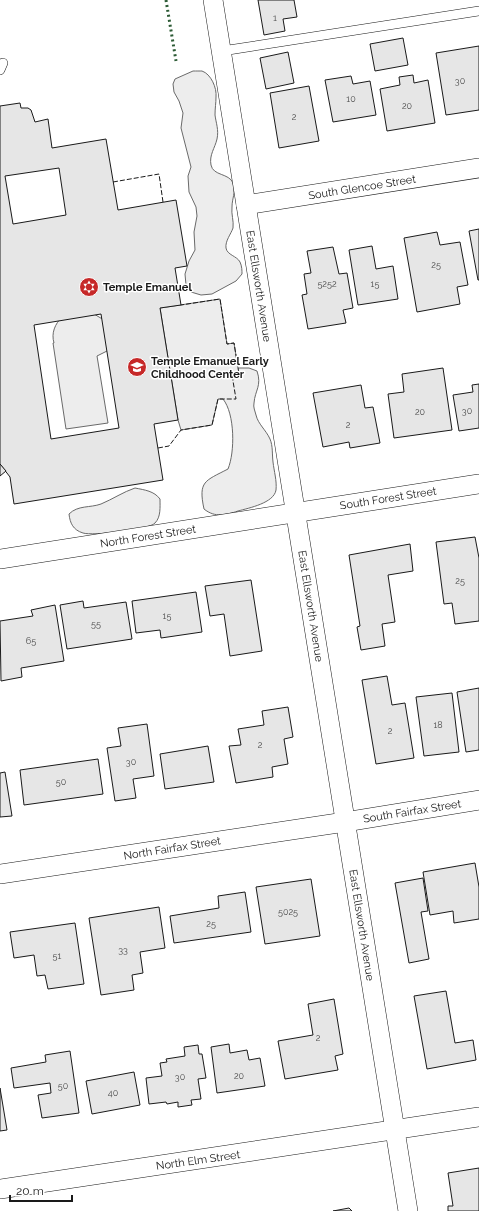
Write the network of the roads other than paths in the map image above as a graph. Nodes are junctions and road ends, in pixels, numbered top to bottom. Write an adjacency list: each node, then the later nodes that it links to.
1 (213, 0): 3 (street, East Ellsworth Avenue)
2 (479, 11): 3 (lane)
3 (222, 51): 5 (street, East Ellsworth Avenue)
4 (479, 168): 5 (street, South Glencoe Street)
5 (246, 206): 7 (street, East Ellsworth Avenue)
6 (479, 484): 7 (street, South Forest Street)
7 (296, 513): 8 (street, North Forest Street); 10 (street, East Ellsworth Avenue)
8 (0, 560)
9 (479, 800): 10 (street, South Fairfax Street)
10 (345, 822): 11 (street, North Fairfax Street); 13 (street, East Ellsworth Avenue)
11 (0, 874)
12 (479, 1117): 13 (street, North Elm Street)
13 (395, 1130): 14 (street, North Elm Street); 15 (street, East Ellsworth Avenue)
14 (0, 1189)
15 (408, 1211)

